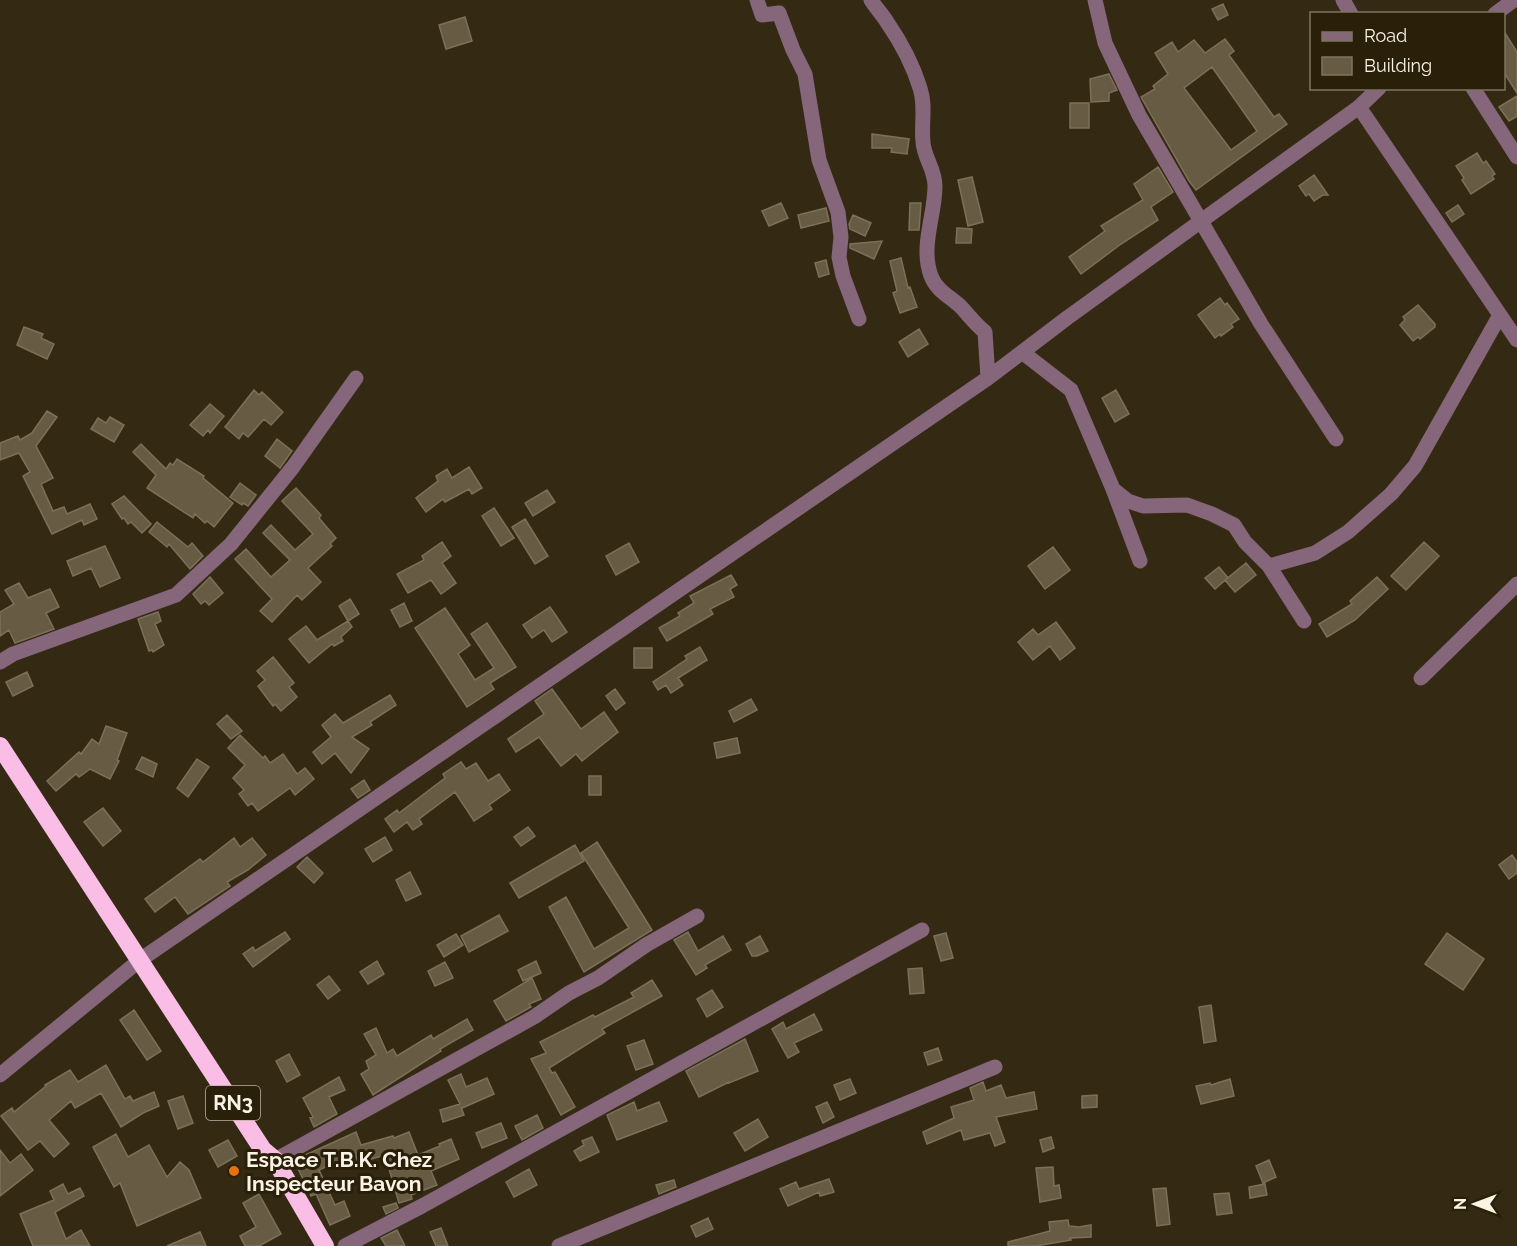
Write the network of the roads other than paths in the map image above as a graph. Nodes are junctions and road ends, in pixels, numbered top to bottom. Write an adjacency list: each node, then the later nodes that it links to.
1 (758, 0): 12 (street)
2 (871, 0): 16 (street)
3 (1095, 0): 10 (street)
4 (1514, 0): 5 (street)
5 (1498, 12)
6 (1377, 90): 8 (street)
7 (1474, 90): 9 (street)
8 (1359, 106): 10 (street); 11 (street)
9 (1517, 157)
10 (1202, 221): 14 (street); 17 (street)
11 (1500, 315): 13 (street); 20 (street)
12 (859, 319)
13 (1517, 340)
14 (1022, 352): 16 (street); 18 (street)
15 (356, 378): 23 (street)
16 (988, 378): 28 (street)
17 (1336, 439)
18 (1113, 489): 19 (street); 20 (street)
19 (1140, 561)
20 (1269, 566): 22 (street)
21 (1517, 584): 24 (street)
22 (1304, 621)
23 (0, 662)
24 (1421, 678)
25 (0, 746): 28 (highway, RN3)
26 (697, 916): 31 (street)
27 (922, 930): 33 (street)
28 (140, 960): 30 (street); 31 (highway, RN3)
29 (995, 1067): 34 (street)
30 (0, 1075)
31 (275, 1160): 32 (highway, RN3)
32 (325, 1246)
33 (345, 1246)
34 (559, 1246)

